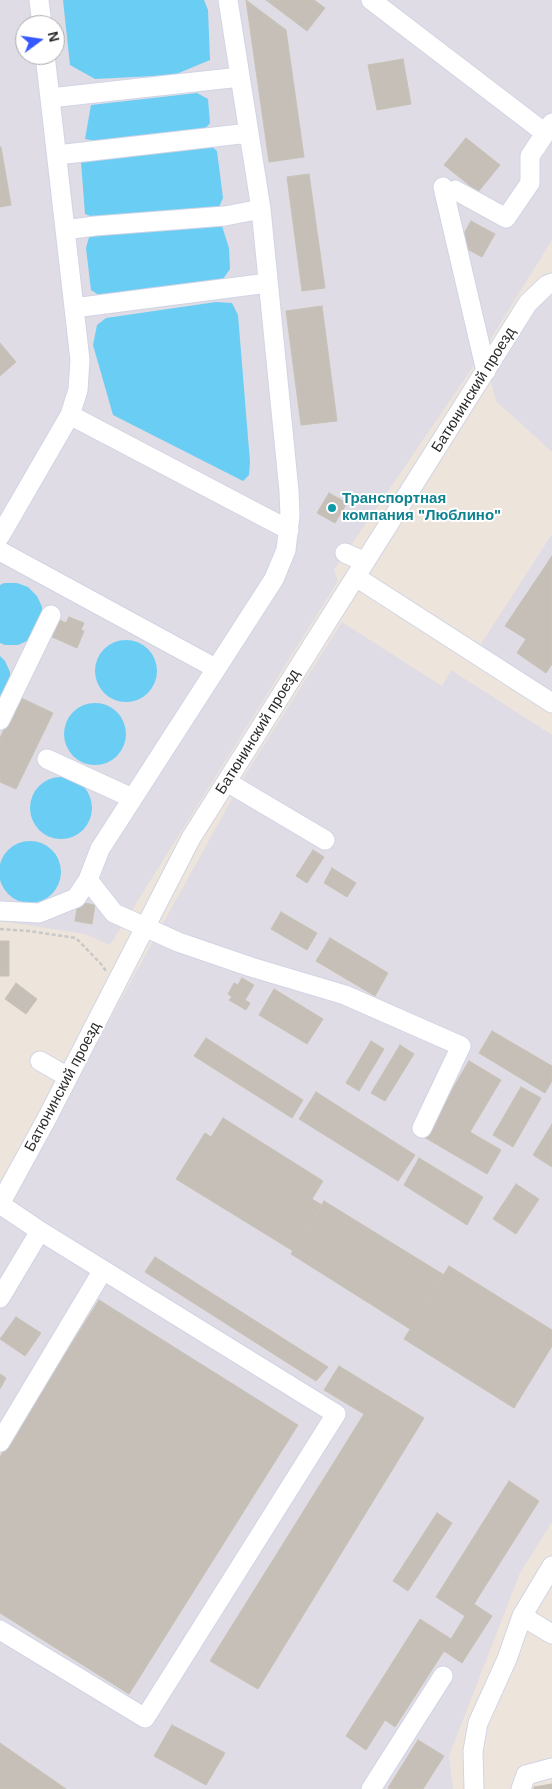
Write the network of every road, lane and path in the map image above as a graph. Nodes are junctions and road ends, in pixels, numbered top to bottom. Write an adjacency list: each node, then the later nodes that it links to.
1 (39, 0): 4 (street)
2 (228, 0): 6 (street)
3 (372, 0): 8 (street)
4 (41, 15)
5 (47, 65): 7 (street)
6 (240, 77): 7 (street); 9 (street)
7 (50, 98): 10 (street)
8 (549, 128): 16 (street)
9 (249, 133): 10 (street); 11 (street)
10 (57, 155): 12 (street)
11 (261, 209): 12 (street); 14 (street)
12 (65, 230): 15 (street)
13 (551, 282): 16 (street, Батюнинский проезд)
14 (268, 283): 15 (street); 18 (street)
15 (74, 308): 17 (street)
16 (486, 371): 22 (street, Батюнинский проезд)
17 (70, 415): 18 (street); 19 (street)
18 (289, 530): 24 (street)
19 (0, 536)
20 (0, 551): 24 (street)
21 (345, 553): 22 (street)
22 (361, 570): 25 (street); 28 (street, Батюнинский проезд)
23 (51, 615): 26 (street)
24 (215, 668): 29 (street)
25 (552, 703)
26 (0, 720)
27 (47, 759): 29 (street)
28 (227, 782): 30 (street); 33 (street, Батюнинский проезд)
29 (132, 798): 31 (street)
30 (325, 840)
31 (88, 880): 32 (street); 33 (street)
32 (0, 911)
33 (146, 926): 35 (street, Батюнинский проезд); 38 (street)
34 (0, 929): 35 (path)
35 (115, 987): 37 (street, Батюнинский проезд)
36 (40, 1061): 37 (street)
37 (68, 1077): 39 (street, Батюнинский проезд)
38 (422, 1128)
39 (0, 1204): 40 (street)
40 (40, 1231): 41 (street); 42 (street)
41 (103, 1270): 43 (street); 46 (street)
42 (0, 1298)
43 (0, 1442)
44 (552, 1566): 45 (street)
45 (522, 1616): 47 (street); 51 (street)
46 (0, 1630)
47 (552, 1634)
48 (443, 1676): 50 (street)
49 (552, 1768): 52 (street)
50 (371, 1789)
51 (474, 1789)
52 (521, 1789)

